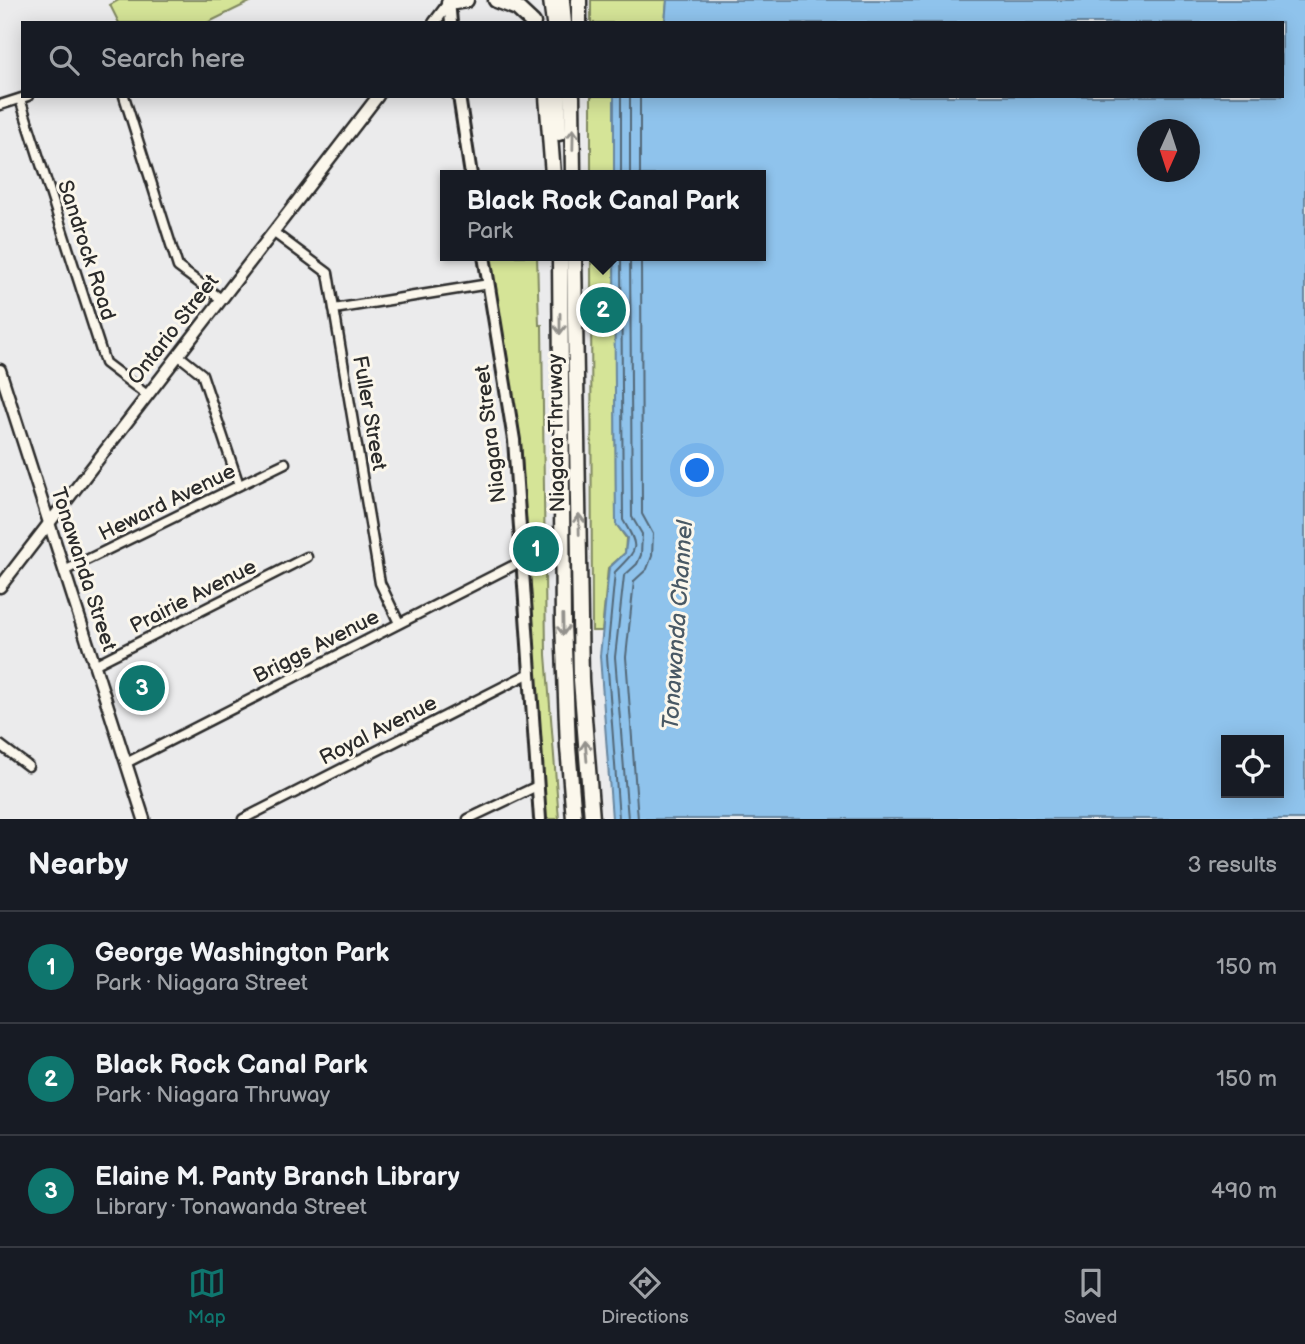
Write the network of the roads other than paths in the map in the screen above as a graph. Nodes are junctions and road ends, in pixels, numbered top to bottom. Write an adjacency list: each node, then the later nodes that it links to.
1 (466, 0): 6 (highway)
2 (496, 0): 9 (highway)
3 (551, 0): 10 (highway)
4 (562, 0): 11 (highway)
5 (579, 0): 12 (highway)
6 (449, 1): 7 (street); 8 (main road)
7 (435, 21)
8 (451, 21)
9 (531, 21)
10 (554, 21)
11 (564, 21)
12 (579, 21)
13 (21, 98): 21 (street)
14 (24, 98): 35 (street, Sandrock Road)
15 (125, 98): 31 (street)
16 (376, 98): 26 (street, Ontario Street)
17 (459, 98): 22 (main road)
18 (547, 98): 23 (highway)
19 (558, 98): 24 (highway)
20 (574, 98): 25 (highway, one-way to 20)
21 (0, 105)
22 (470, 170)
23 (553, 170)
24 (559, 170)
25 (573, 170)
26 (273, 232): 31 (street, Ontario Street); 32 (street, Fuller Street)
27 (486, 261): 30 (main road, Niagara Street)
28 (560, 261): 54 (highway, Niagara Thruway, one-way to 54)
29 (573, 261): 55 (highway, Niagara Thruway, one-way to 29)
30 (489, 284): 32 (street); 40 (main road, Niagara Street)
31 (221, 299): 33 (street, Ontario Street)
32 (334, 309): 43 (street, Fuller Street)
33 (178, 355): 35 (street, Ontario Street); 37 (street)
34 (0, 370): 38 (street, Tonawanda Street)
35 (147, 395): 38 (street, Ontario Street)
36 (285, 463): 37 (street, Heward Avenue)
37 (239, 485): 41 (street, Heward Avenue)
38 (49, 523): 41 (street, Tonawanda Street); 42 (street, Ontario Street)
39 (307, 557): 44 (street, Prairie Avenue)
40 (522, 561): 43 (street, Briggs Avenue); 45 (main road, Niagara Street)
41 (64, 572): 44 (street, Tonawanda Street)
42 (0, 587)
43 (399, 623): 47 (street, Briggs Avenue)
44 (94, 665): 47 (street, Tonawanda Street)
45 (530, 673): 49 (main road, Niagara Street); 51 (street, Royal Avenue)
46 (0, 745): 48 (street)
47 (126, 763): 50 (street, Tonawanda Street)
48 (27, 766)
49 (537, 786): 52 (street); 53 (main road, Niagara Street)
50 (144, 819)
51 (243, 819)
52 (468, 819)
53 (540, 819)
54 (574, 819)
55 (592, 819)

